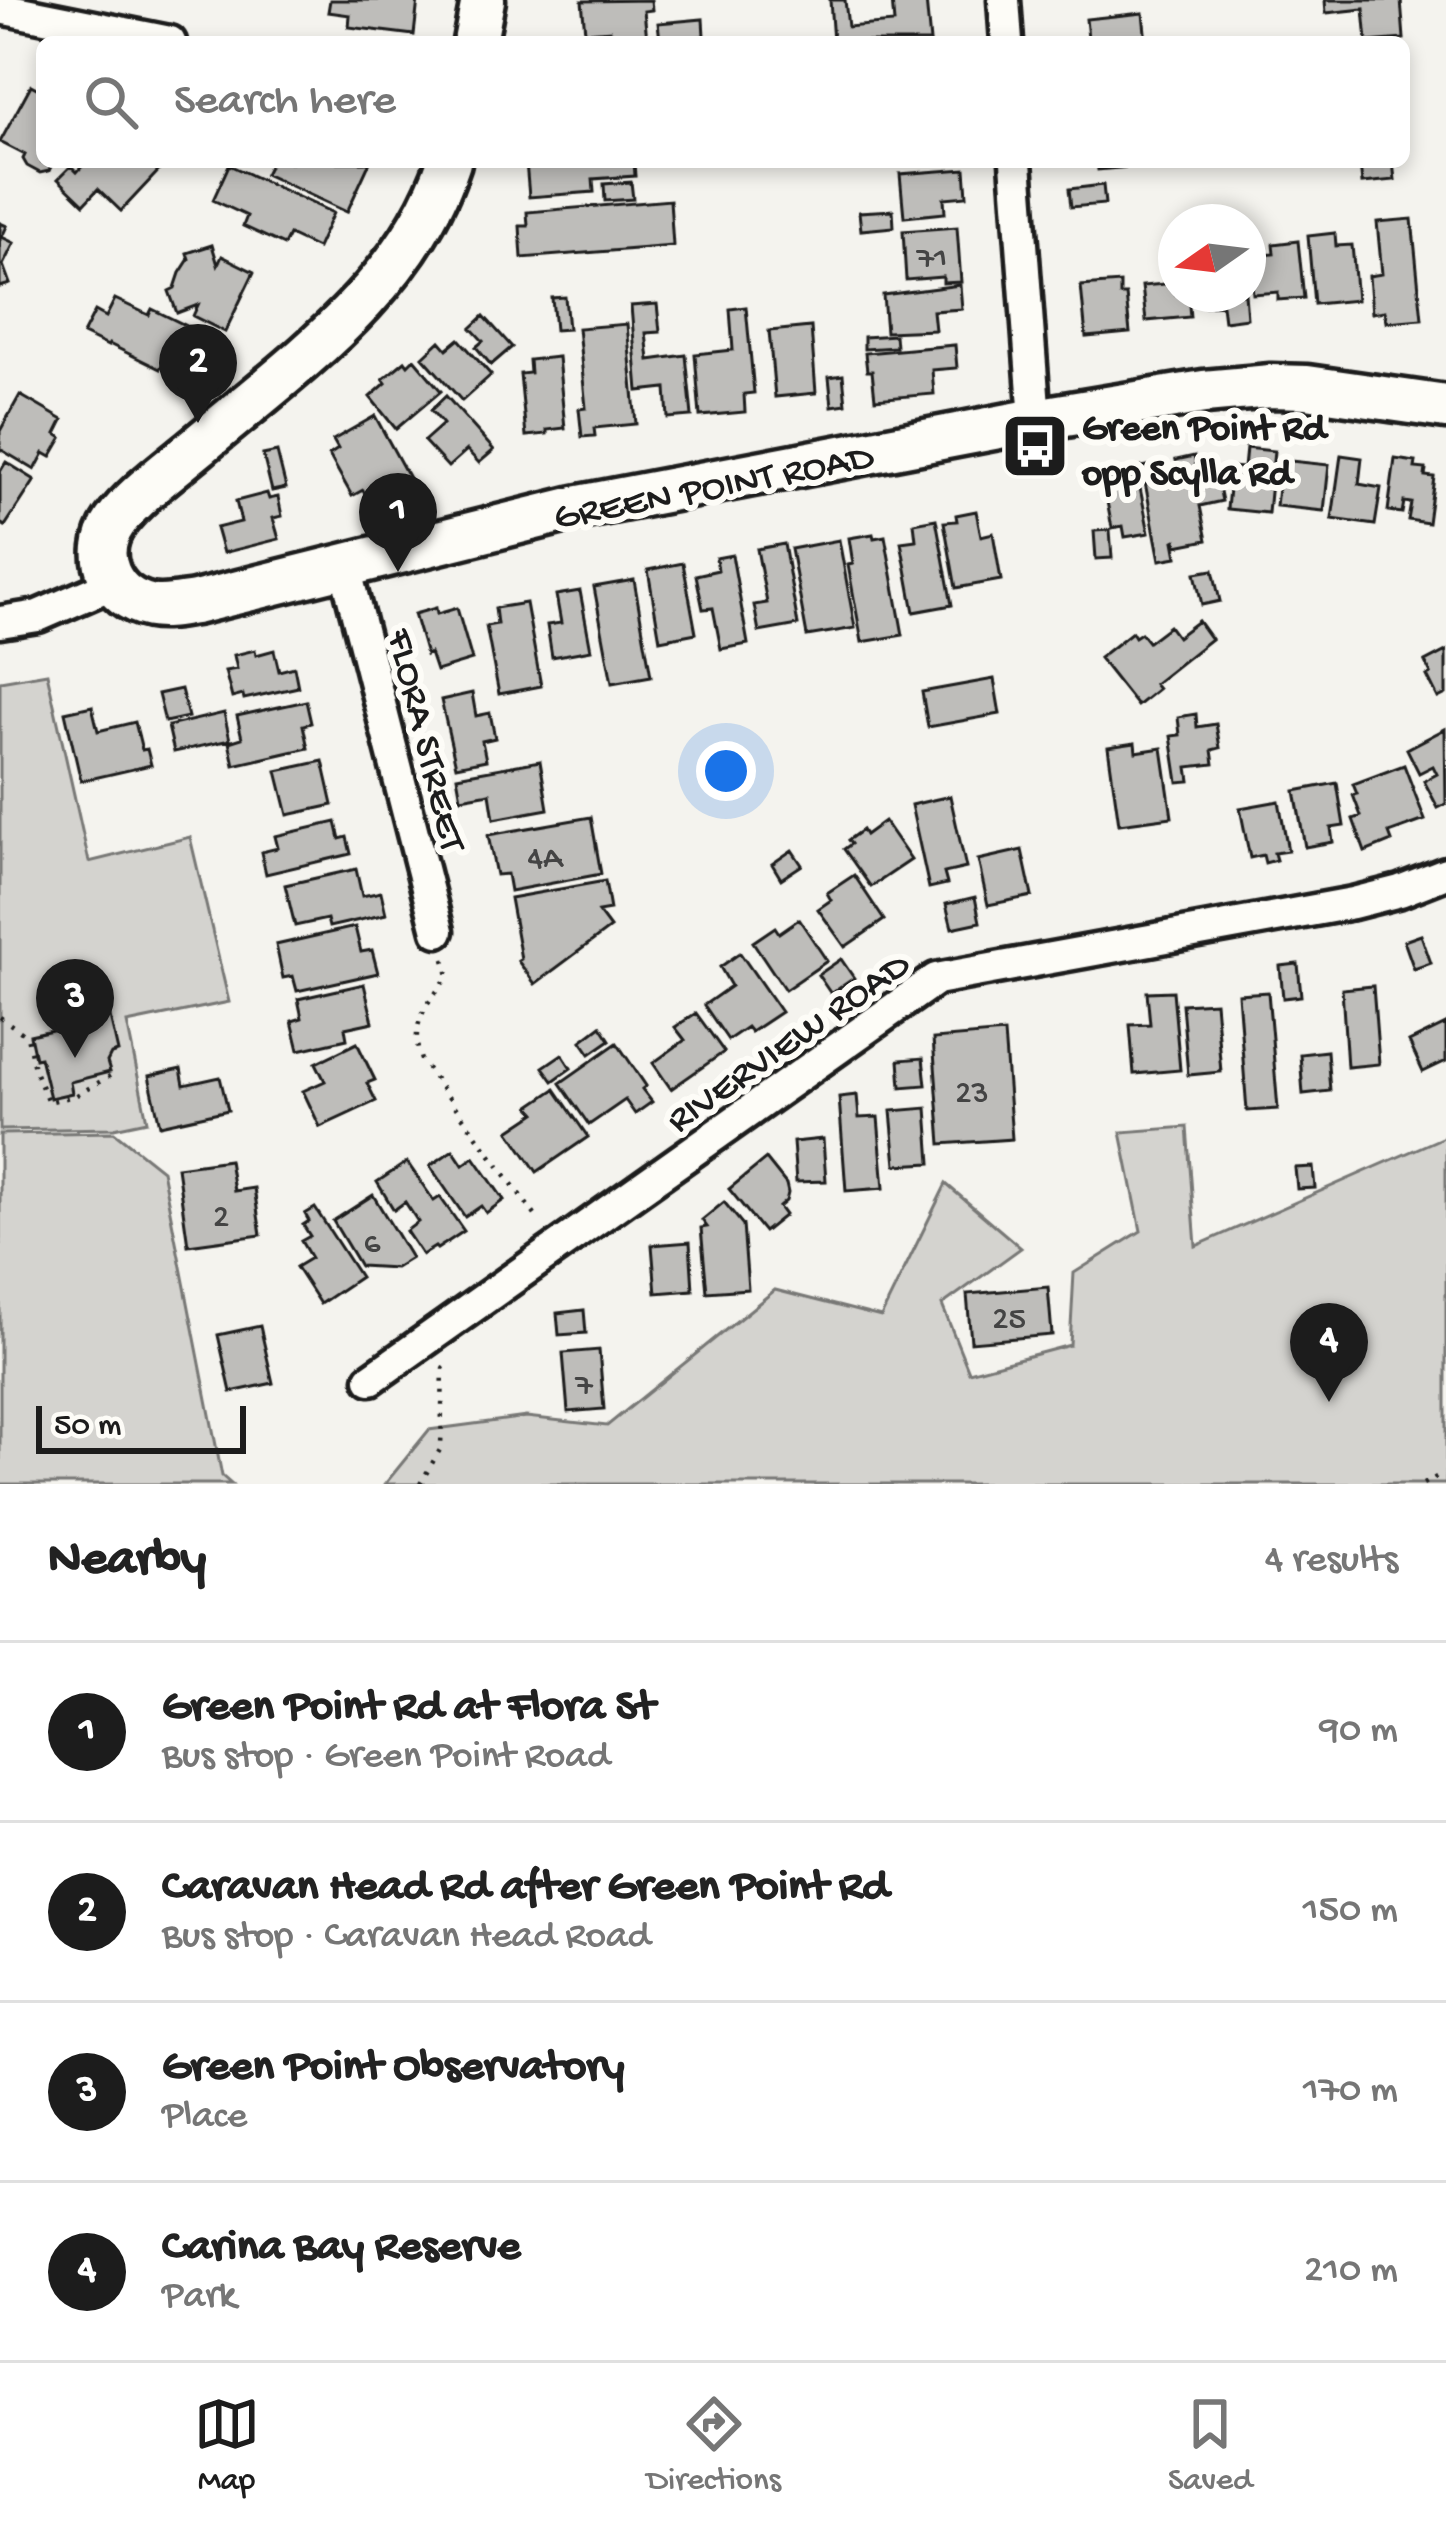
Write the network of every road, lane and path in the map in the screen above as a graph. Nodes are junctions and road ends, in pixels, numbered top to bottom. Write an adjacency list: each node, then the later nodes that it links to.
1 (483, 0): 5 (street)
2 (1004, 0): 6 (street)
3 (0, 8): 4 (street)
4 (140, 36)
5 (476, 36)
6 (1007, 36)
7 (447, 168): 12 (street)
8 (1016, 168): 10 (street)
9 (1446, 407): 10 (street, GREEN POINT ROAD)
10 (1035, 420): 11 (street, GREEN POINT ROAD)
11 (346, 567): 12 (street, GREEN POINT ROAD); 15 (street, FLORA STREET)
12 (114, 583): 13 (street)
13 (0, 622)
14 (1446, 873): 18 (street, RIVERVIEW ROAD)
15 (438, 931): 18 (path)
16 (0, 1017): 17 (path)
17 (110, 1076)
18 (558, 1246): 19 (street, RIVERVIEW ROAD)
19 (461, 1317): 20 (street, RIVERVIEW ROAD); 22 (path)
20 (371, 1379)
21 (1446, 1472): 23 (path)
22 (420, 1484)
23 (1423, 1484)

